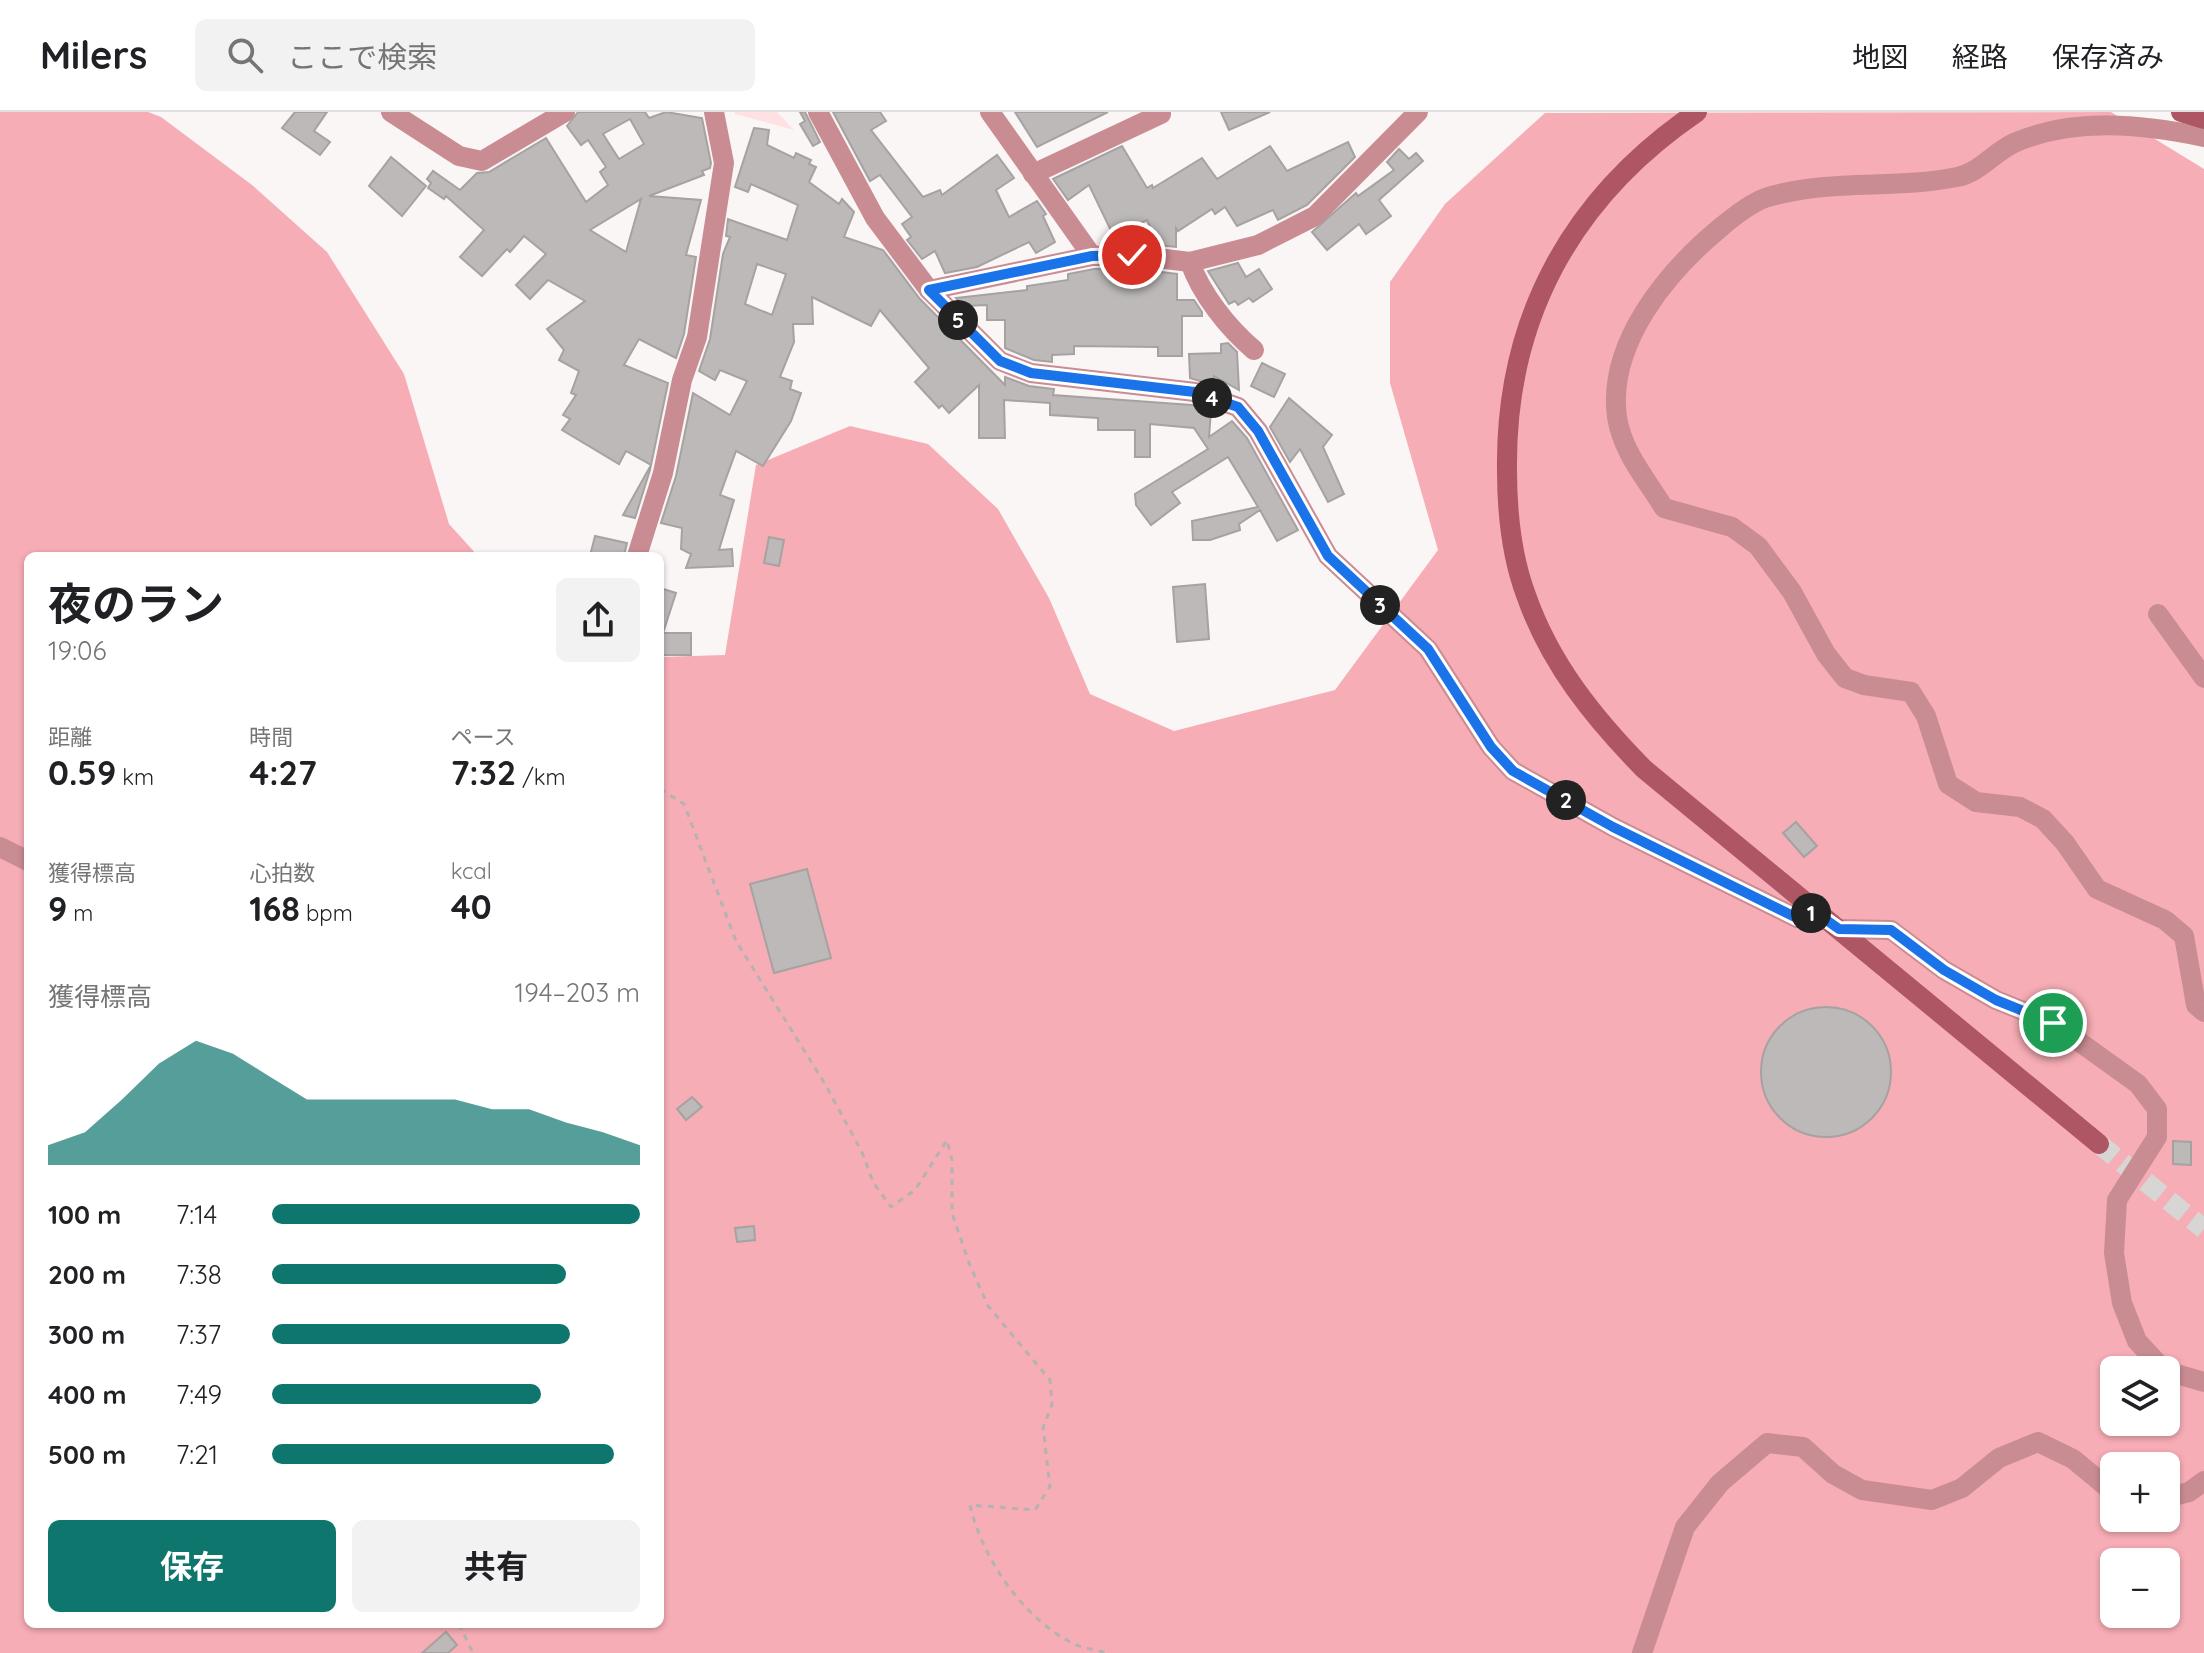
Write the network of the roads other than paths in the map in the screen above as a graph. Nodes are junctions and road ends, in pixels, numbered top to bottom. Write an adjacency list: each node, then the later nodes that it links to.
1 (391, 112): 2 (street)
2 (565, 112)
3 (714, 112): 17 (street)
4 (818, 112): 15 (street)
5 (990, 112): 12 (street)
6 (1418, 112): 14 (street)
7 (1697, 112): 22 (street)
8 (2181, 112): 10 (street)
9 (1161, 114): 12 (street)
10 (2204, 119)
11 (2204, 137): 24 (street)
12 (1033, 174): 13 (street)
13 (1092, 256): 14 (street); 15 (street)
14 (1190, 262): 16 (street)
15 (929, 290): 22 (street)
16 (1254, 350)
17 (638, 552)
18 (2158, 614): 19 (street)
19 (2204, 678)
20 (0, 847): 21 (street)
21 (24, 859)
22 (1815, 912): 23 (street)
23 (1839, 929): 25 (street); 26 (street)
24 (2204, 1012)
25 (2099, 1144)
26 (2151, 1356)
27 (2180, 1375): 28 (street)
28 (2204, 1382)
29 (2100, 1481): 32 (street)
30 (2204, 1481): 31 (street)
31 (2180, 1494)
32 (1642, 1653)

